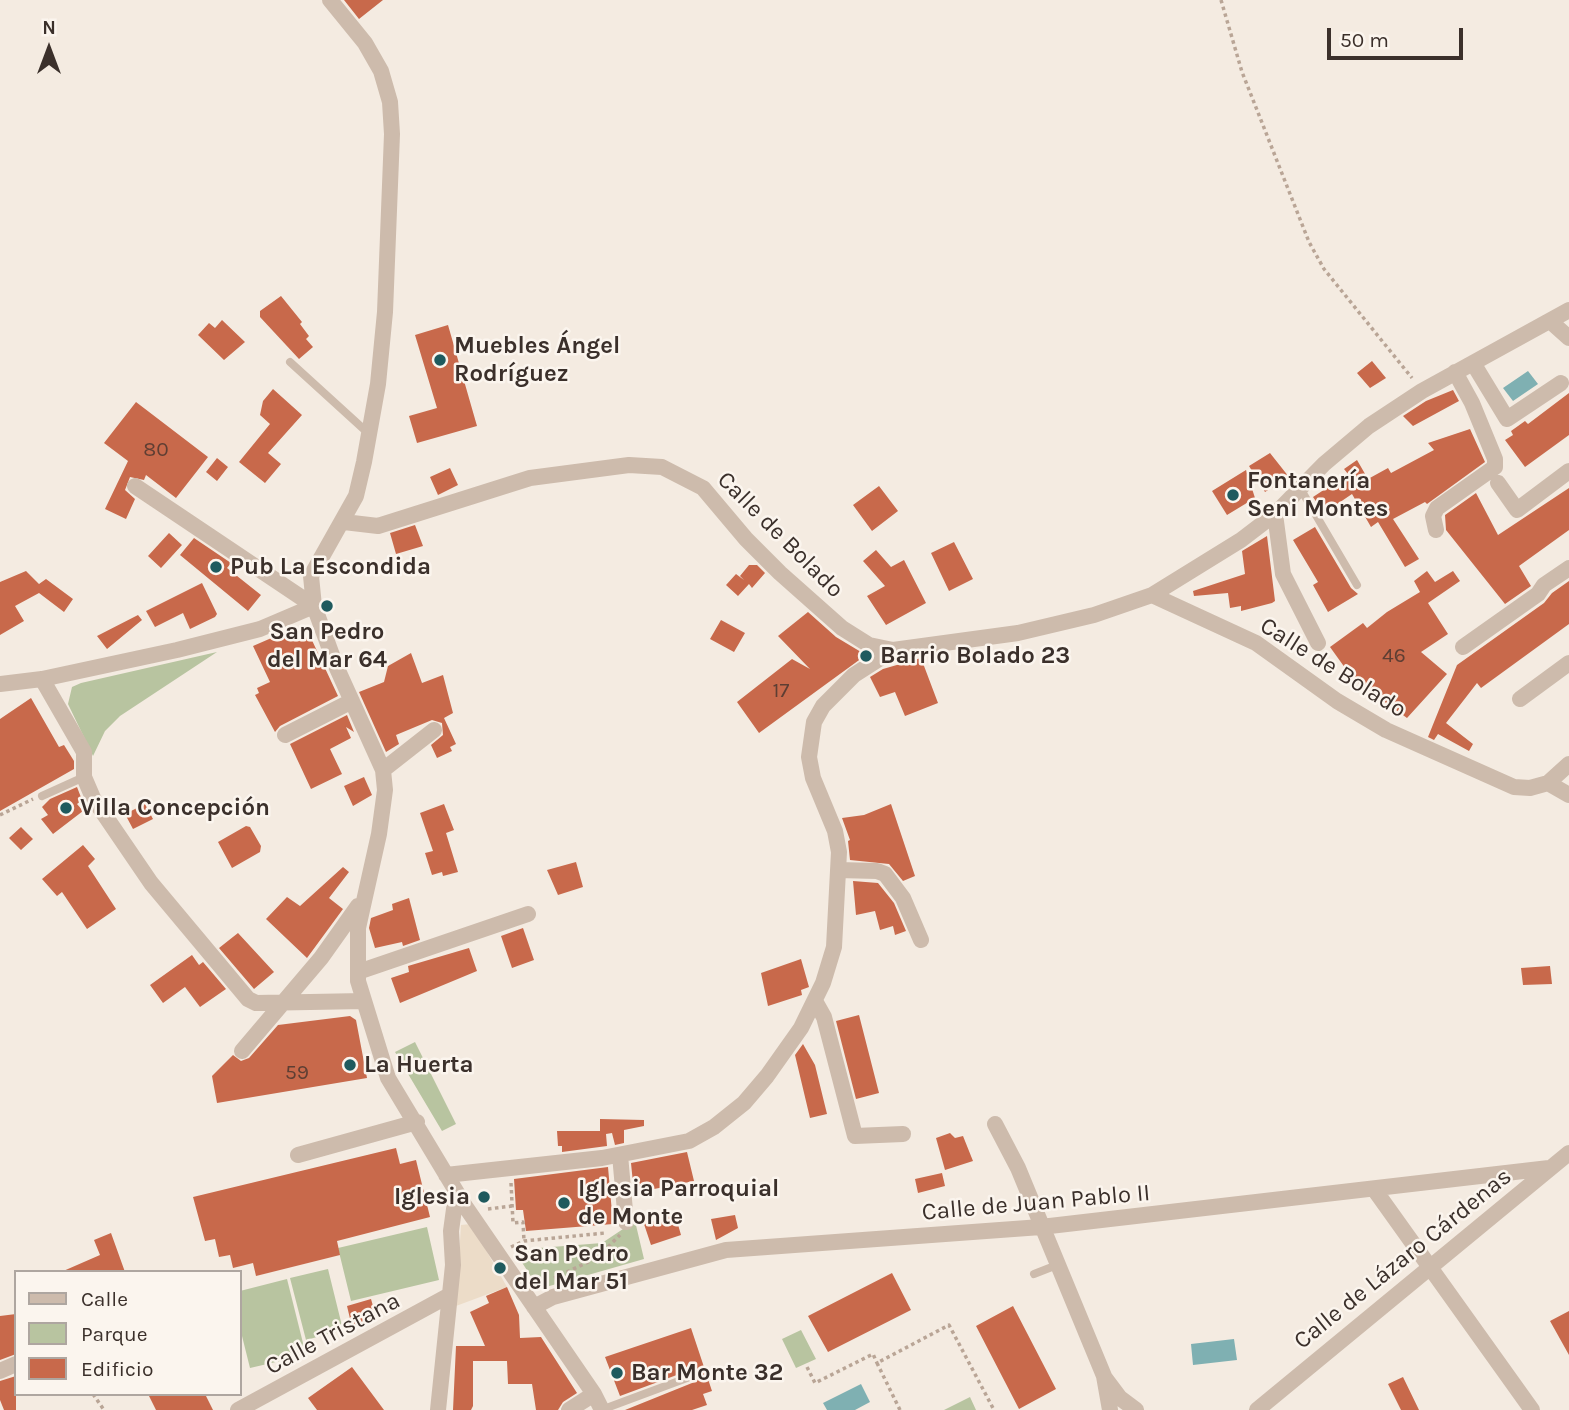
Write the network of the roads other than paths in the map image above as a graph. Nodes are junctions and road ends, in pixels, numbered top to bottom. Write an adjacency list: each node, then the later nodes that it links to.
1 (331, 0): 9 (street)
2 (1569, 310): 3 (street, Calle de Bolado)
3 (1550, 321): 4 (street); 6 (street, Calle de Bolado)
4 (1569, 338)
5 (290, 362): 9 (lane)
6 (1473, 363): 7 (street, Calle de Bolado); 8 (street)
7 (1455, 372): 13 (street, Calle de Bolado); 16 (street)
8 (1561, 383)
9 (369, 434): 15 (street)
10 (1569, 471): 11 (street)
11 (1498, 483)
12 (135, 486): 20 (street)
13 (1300, 488): 14 (street, Calle de Bolado); 18 (lane)
14 (1275, 514): 19 (street, Calle de Bolado); 21 (street, Calle de Bolado)
15 (344, 522): 20 (street); 23 (street, Calle de Bolado)
16 (1436, 530)
17 (1569, 568): 22 (street)
18 (1357, 585)
19 (1152, 595): 23 (street, Calle de Bolado); 34 (street, Calle de Bolado)
20 (314, 606): 25 (street); 28 (street)
21 (1318, 643)
22 (1463, 647)
23 (893, 650): 37 (street, Calle de Bolado)
24 (1569, 663): 27 (street)
25 (42, 679): 26 (street); 33 (street)
26 (0, 684)
27 (1520, 699)
28 (352, 701): 30 (street); 32 (street)
29 (434, 730): 32 (street)
30 (285, 735)
31 (1569, 764): 34 (street)
32 (383, 770): 38 (street)
33 (84, 777): 36 (lane); 44 (street)
34 (1548, 783): 35 (street)
35 (1569, 795)
36 (42, 796)
37 (838, 870): 40 (street); 43 (street, Calle de Bolado)
38 (362, 901): 41 (street); 44 (street)
39 (528, 914): 41 (street)
40 (921, 940)
41 (358, 972): 42 (street)
42 (364, 1001): 44 (street); 46 (street)
43 (815, 1001): 48 (street); 50 (street, Calle de Bolado)
44 (285, 1002): 45 (street)
45 (242, 1051)
46 (417, 1122): 51 (street); 53 (street)
47 (995, 1124): 57 (street)
48 (903, 1134)
49 (1569, 1153): 52 (street, Calle de Lázaro Cárdenas)
50 (620, 1155): 53 (street, Calle de Bolado); 56 (street)
51 (298, 1156)
52 (1549, 1168): 54 (street, Calle de Juan Pablo II); 59 (street, Calle de Lázaro Cárdenas)
53 (446, 1175): 55 (street)
54 (1374, 1189): 57 (street, Calle de Juan Pablo II); 59 (street)
55 (465, 1204): 61 (street); 62 (street)
56 (626, 1222)
57 (1041, 1227): 58 (street); 62 (street, Calle de Juan Pablo II)
58 (1057, 1265): 60 (lane); 64 (street)
59 (1429, 1268): 66 (street, Calle de Lázaro Cárdenas); 74 (street)
60 (1034, 1274)
61 (449, 1296): 67 (street, Calle Tristana); 68 (street)
62 (534, 1307): 65 (street)
63 (695, 1375): 70 (lane)
64 (1104, 1376): 71 (street); 72 (street)
65 (594, 1394): 69 (street); 70 (street)
66 (1262, 1405): 73 (street, Calle de Lázaro Cárdenas)
67 (238, 1410)
68 (439, 1410)
69 (569, 1410)
70 (602, 1410)
71 (1110, 1410)
72 (1136, 1410)
73 (1248, 1410)
74 (1532, 1410)

